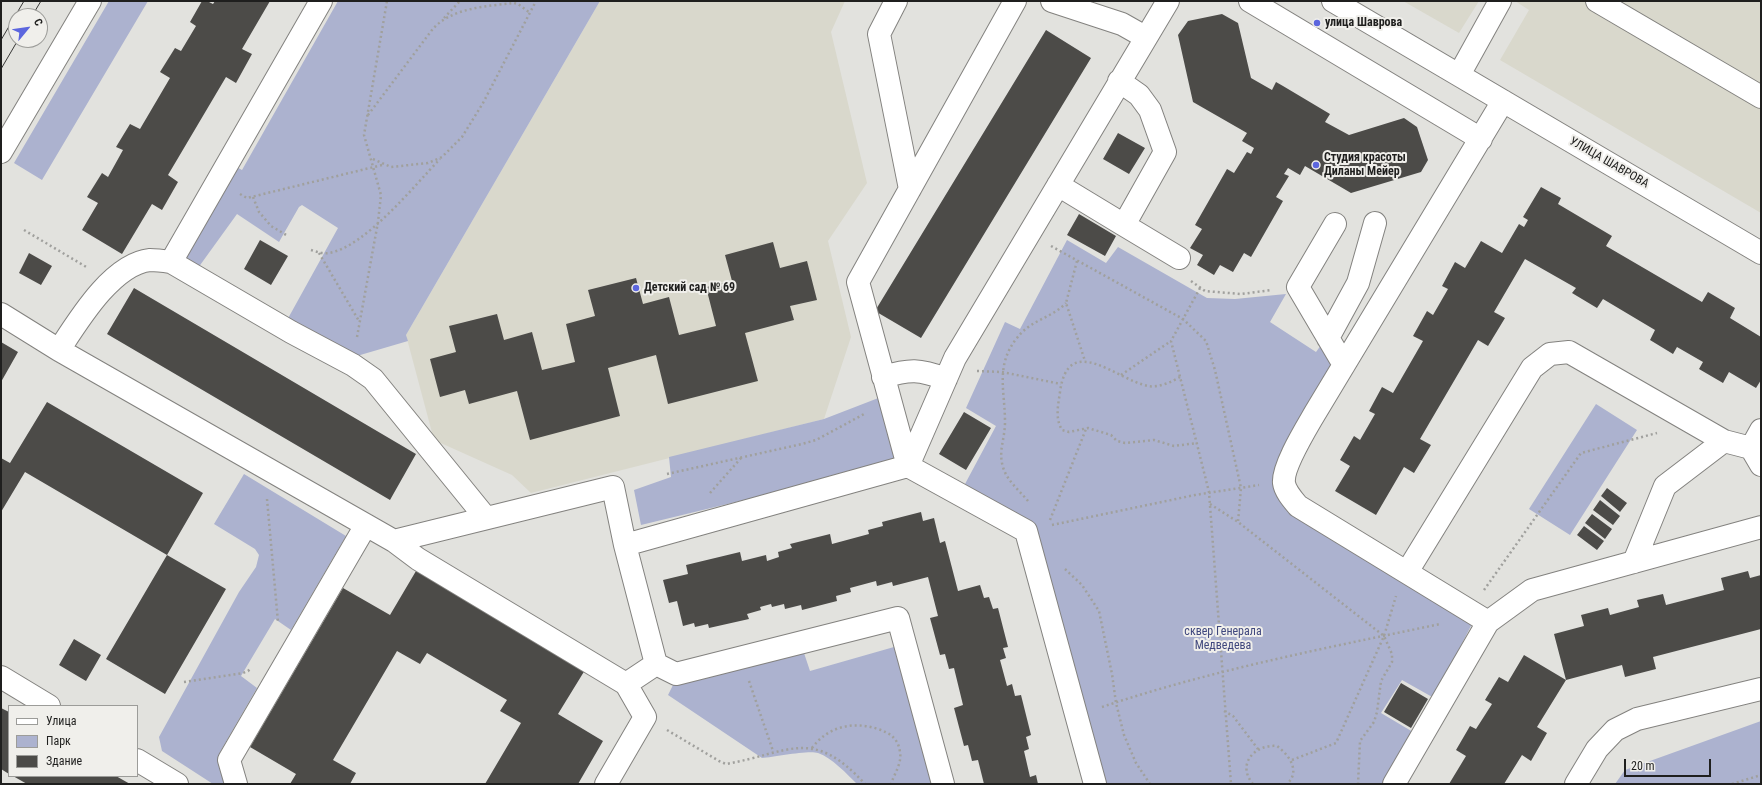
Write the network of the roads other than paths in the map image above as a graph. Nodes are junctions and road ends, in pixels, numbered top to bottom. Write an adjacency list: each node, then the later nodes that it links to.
1 (90, 1): 17 (street)
2 (321, 1): 25 (street)
3 (896, 1): 19 (street)
4 (1015, 1): 19 (street)
5 (1052, 1): 11 (street)
6 (1168, 1): 11 (street)
7 (1250, 1): 16 (street)
8 (1333, 1): 12 (street, УЛИЦА ШАВРОВА)
9 (1500, 1): 12 (street)
10 (1597, 1): 14 (street)
11 (1145, 37): 13 (street)
12 (1459, 75): 15 (street, УЛИЦА ШАВРОВА)
13 (1119, 81): 18 (street); 22 (street)
14 (1761, 97)
15 (1503, 101): 16 (street); 23 (street, УЛИЦА ШАВРОВА)
16 (1481, 138): 29 (street)
17 (1, 152)
18 (1058, 185): 22 (street); 31 (street)
19 (910, 189): 30 (street)
20 (1375, 223): 27 (street)
21 (1335, 224): 27 (street)
22 (1124, 225): 24 (street)
23 (1761, 253)
24 (1179, 258)
25 (171, 262): 28 (street); 35 (street)
26 (1, 314): 28 (street)
27 (1328, 338): 29 (street)
28 (59, 350): 36 (street)
29 (1344, 365): 41 (street)
30 (883, 377): 31 (street); 34 (street)
31 (946, 379): 34 (street)
32 (1724, 441): 33 (street); 40 (street); 41 (street)
33 (1758, 448)
34 (908, 466): 39 (street); 53 (street)
35 (486, 518): 38 (street); 39 (street)
36 (366, 525): 38 (street); 50 (street)
37 (1761, 527): 40 (street)
38 (394, 542): 45 (street)
39 (624, 545): 43 (street)
40 (1634, 562): 42 (street)
41 (1406, 571): 42 (street)
42 (1478, 616): 54 (street)
43 (656, 664): 45 (street); 52 (street)
44 (1, 677): 47 (street)
45 (626, 684): 51 (street)
46 (1761, 689): 55 (street)
47 (47, 705)
48 (138, 761): 49 (street)
49 (177, 784)
50 (236, 784)
51 (606, 784)
52 (943, 784)
53 (1095, 784)
54 (1394, 784)
55 (1576, 784)

